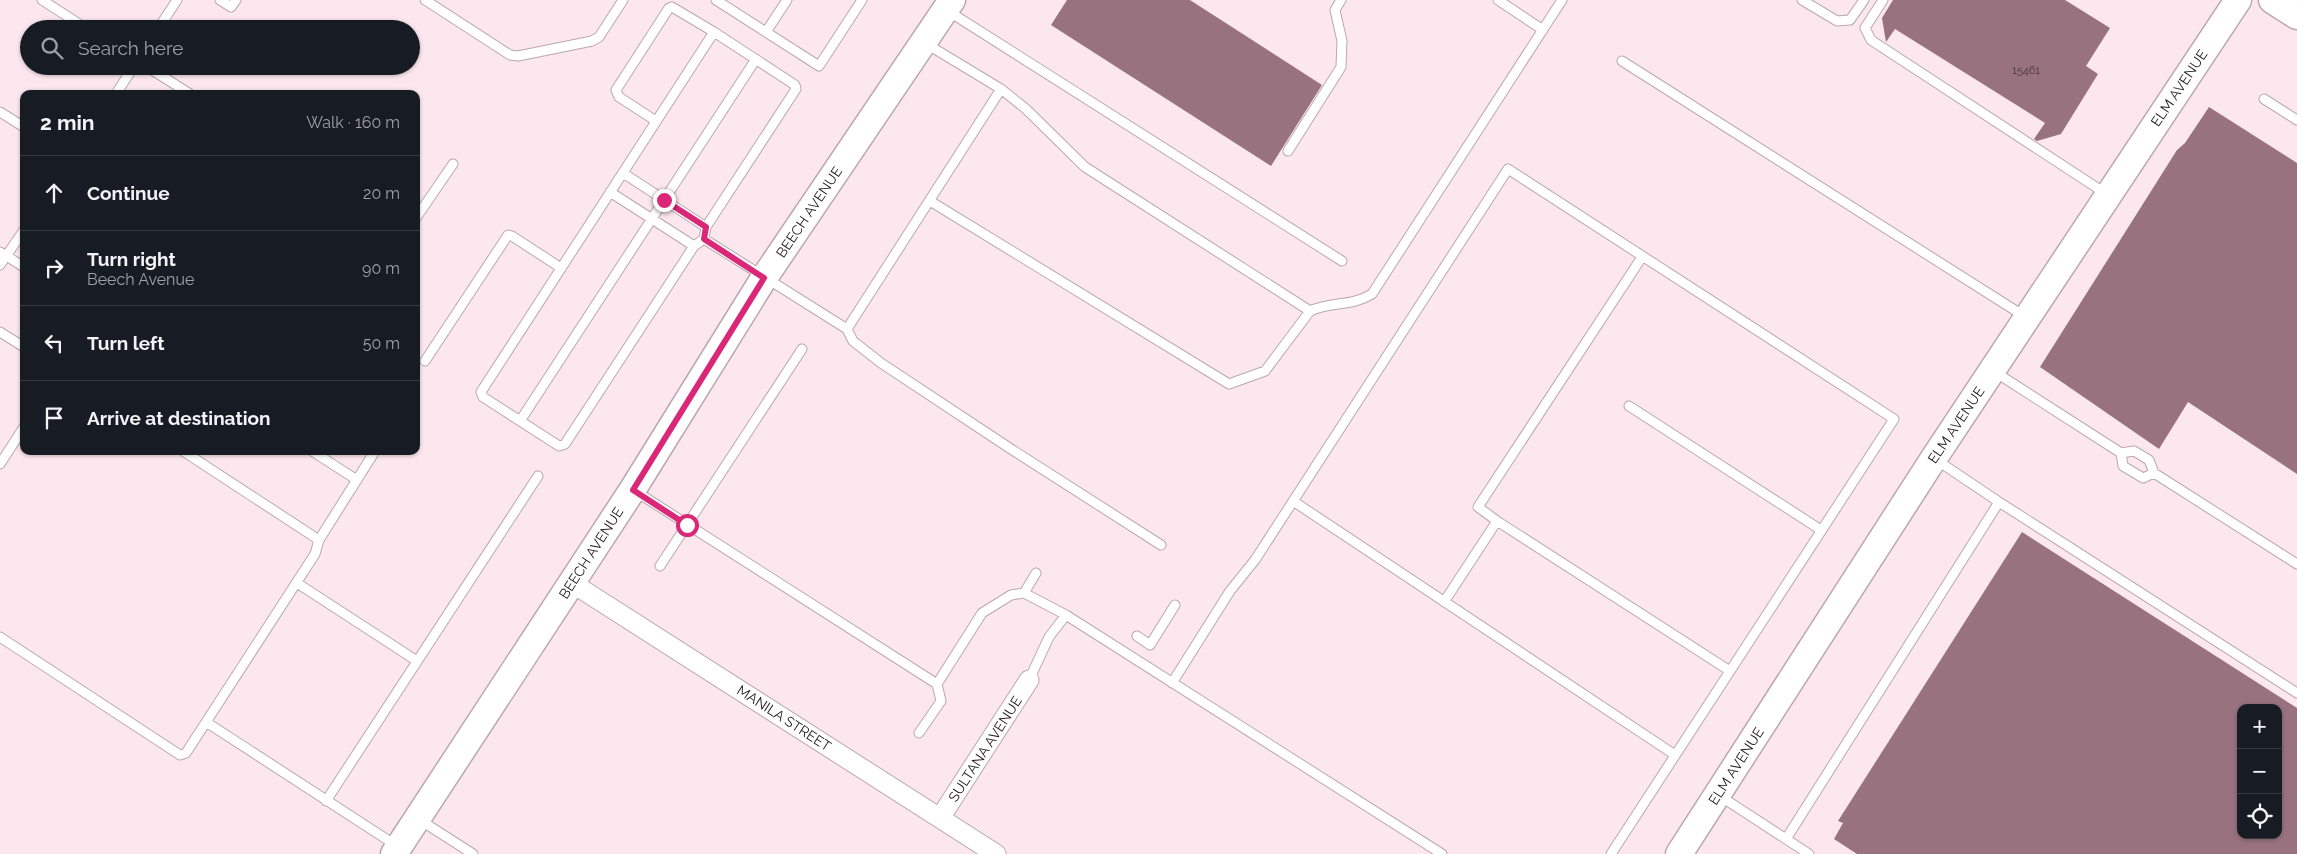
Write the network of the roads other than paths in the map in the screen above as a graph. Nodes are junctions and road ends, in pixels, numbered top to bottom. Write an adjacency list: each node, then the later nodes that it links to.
1 (42, 0): 20 (lane)
2 (177, 0): 21 (lane)
3 (220, 0): 4 (lane)
4 (236, 0)
5 (425, 0): 6 (lane)
6 (623, 0)
7 (716, 0): 24 (lane)
8 (787, 0): 24 (lane)
9 (862, 0): 24 (lane)
10 (1341, 0): 38 (lane)
11 (1498, 0): 22 (lane)
12 (1802, 0): 13 (lane)
13 (1864, 0)
14 (1883, 0): 42 (lane)
15 (2238, 0): 42 (main road, ELM AVENUE)
16 (2272, 0): 19 (main road)
17 (1559, 1): 22 (lane)
18 (948, 5): 25 (main road, BEECH AVENUE); 53 (lane)
19 (2297, 16)
20 (73, 20)
21 (164, 20)
22 (1544, 30): 58 (lane)
23 (714, 32): 26 (lane); 36 (lane); 36 (lane)
24 (766, 32)
25 (924, 42): 30 (lane); 57 (main road, BEECH AVENUE)
26 (756, 59): 43 (lane); 47 (lane)
27 (1622, 61): 59 (lane)
28 (128, 75): 31 (lane)
29 (160, 75): 32 (lane)
30 (1001, 89): 44 (lane); 58 (lane)
31 (119, 90)
32 (184, 90)
33 (2264, 99): 35 (lane)
34 (0, 112): 37 (lane)
35 (2297, 120)
36 (656, 121): 40 (lane)
37 (20, 125)
38 (1288, 151)
39 (453, 164): 45 (lane)
40 (623, 173): 41 (lane); 43 (lane)
41 (610, 192): 46 (lane); 56 (lane)
42 (2108, 195): 59 (main road, ELM AVENUE)
43 (664, 200): 46 (lane); 47 (lane)
44 (930, 201): 58 (lane); 60 (lane)
45 (420, 212)
46 (652, 219): 50 (lane); 67 (lane)
47 (706, 227): 49 (lane)
48 (20, 235): 51 (lane)
49 (704, 239): 50 (lane); 57 (lane)
50 (694, 246): 67 (lane)
51 (3, 254): 54 (lane); 55 (lane)
52 (1642, 256): 79 (lane); 81 (lane); 83 (lane)
53 (1342, 261)
54 (0, 264)
55 (20, 265)
56 (561, 268): 64 (lane); 67 (lane)
57 (764, 278): 60 (lane); 78 (main road, BEECH AVENUE)
58 (1310, 311)
59 (2027, 318): 65 (main road, ELM AVENUE)
60 (847, 329): 85 (lane)
61 (0, 332): 62 (lane)
62 (20, 345)
63 (802, 349): 82 (lane)
64 (425, 360)
65 (1993, 370): 69 (lane); 73 (main road, ELM AVENUE)
66 (1629, 406): 83 (lane)
67 (520, 421)
68 (20, 434): 74 (lane)
69 (2121, 453): 75 (lane); 75 (lane)
70 (188, 455): 84 (lane)
71 (318, 455): 77 (lane)
72 (373, 455): 77 (lane)
73 (1934, 458): 80 (lane); 106 (main road, ELM AVENUE)
74 (0, 464)
75 (2154, 473): 86 (lane)
76 (538, 476): 97 (lane)
77 (357, 480): 84 (lane)
78 (633, 490): 82 (lane); 90 (main road, BEECH AVENUE)
79 (1293, 501): 92 (lane); 100 (lane)
80 (1999, 502): 102 (lane); 110 (lane)
81 (1497, 521): 92 (lane); 98 (lane)
82 (687, 525): 87 (lane); 101 (lane)
83 (1821, 530): 98 (lane)
84 (319, 540): 89 (lane)
85 (1161, 545)
86 (2297, 564)
87 (660, 566)
88 (1036, 573): 91 (lane)
89 (297, 583): 97 (lane); 103 (lane)
90 (572, 583): 108 (street, MANILA STREET); 109 (main road, BEECH AVENUE)
91 (1024, 593): 94 (lane); 101 (lane)
92 (1444, 602): 105 (lane)
93 (1175, 605): 95 (lane)
94 (1066, 615): 99 (lane); 100 (lane)
95 (1137, 636)
96 (0, 637): 103 (lane)
97 (417, 661): 107 (lane)
98 (1730, 671): 105 (lane)
99 (1029, 680): 108 (street, SULTANA AVENUE)
100 (1172, 683): 114 (lane)
101 (937, 684): 104 (lane)
102 (2297, 693)
103 (206, 722): 107 (lane)
104 (920, 732)
105 (1675, 755): 115 (lane)
106 (1718, 795): 110 (lane); 116 (main road, ELM AVENUE)
107 (326, 801): 111 (lane)
108 (940, 818): 113 (street, MANILA STREET)
109 (417, 819): 111 (main road, BEECH AVENUE); 112 (lane)
110 (1786, 839): 117 (lane)
111 (396, 851)
112 (473, 854)
113 (996, 854)
114 (1442, 854)
115 (1611, 854)
116 (1679, 854)
117 (1808, 854)

